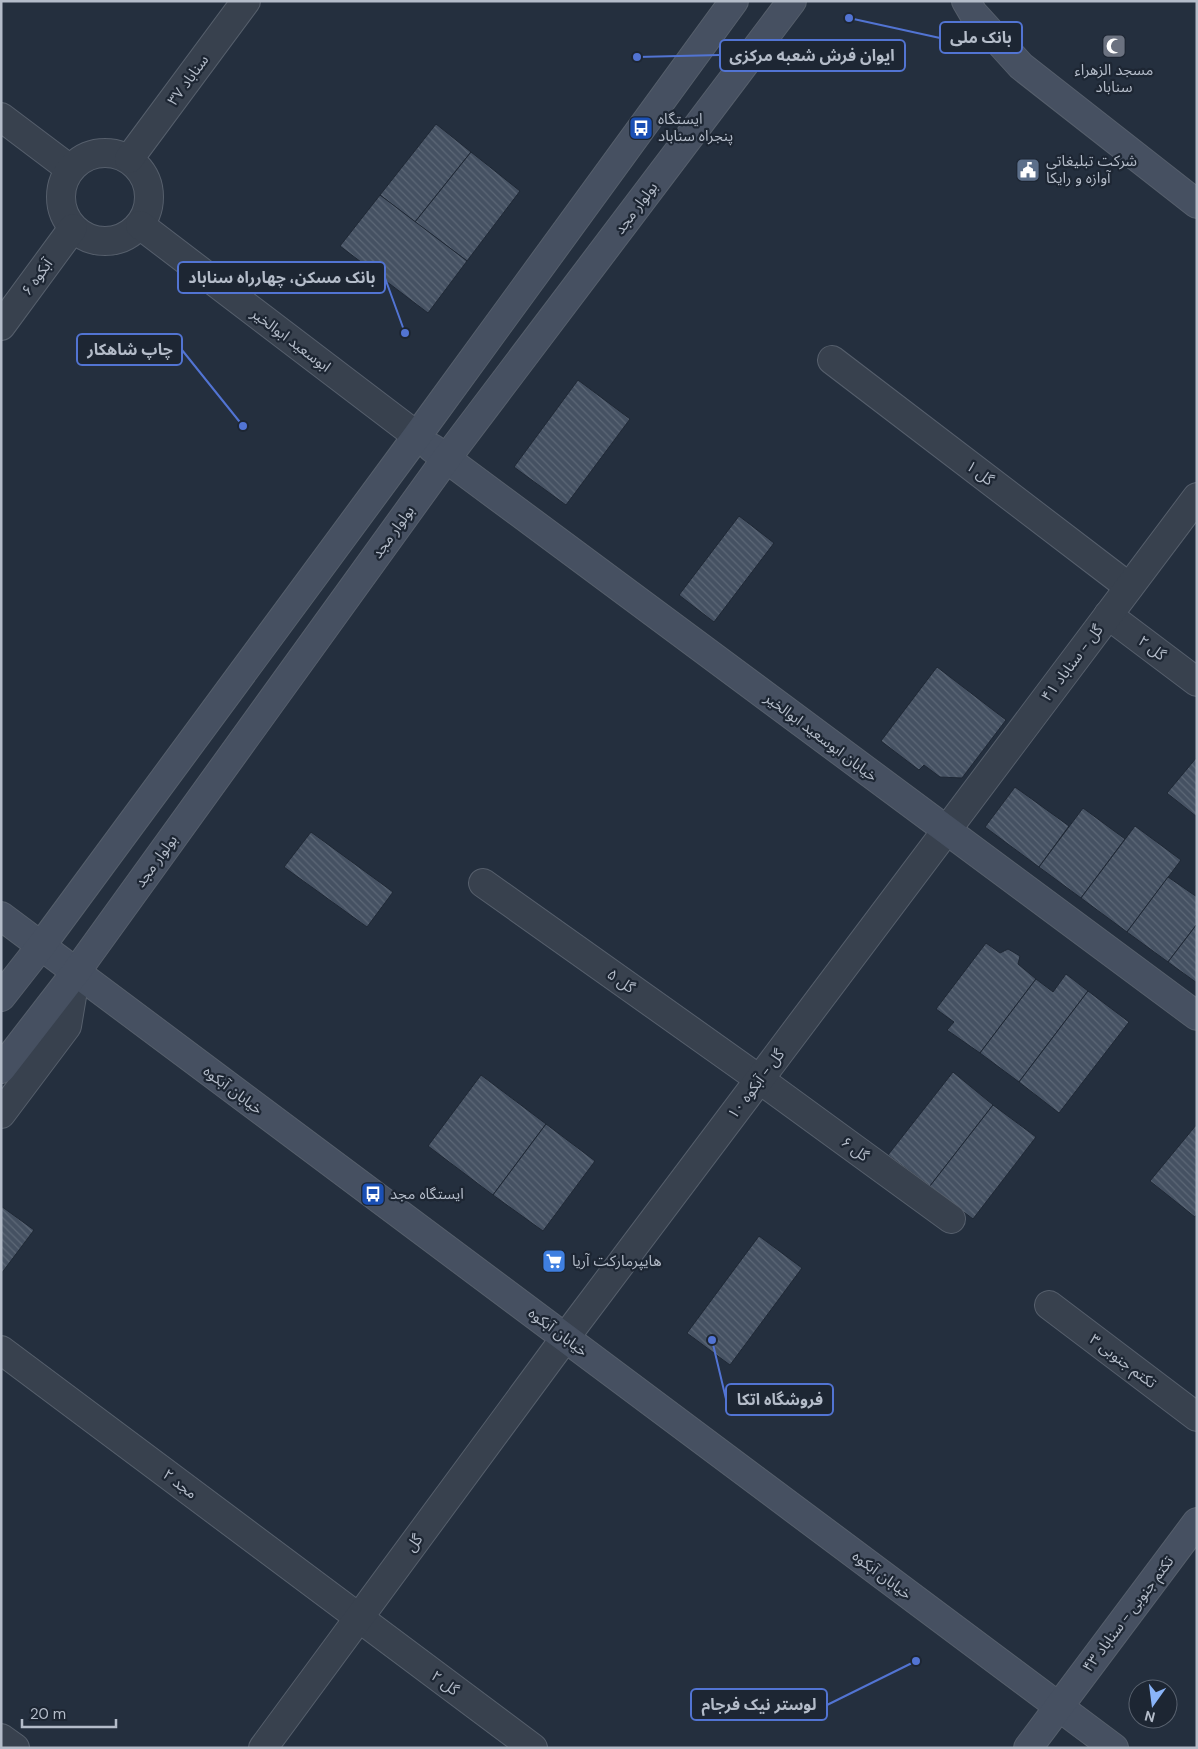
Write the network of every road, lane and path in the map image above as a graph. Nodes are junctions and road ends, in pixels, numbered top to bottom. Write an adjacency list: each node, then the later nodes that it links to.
1 (246, 1): 6 (street, سناباد ۳۷)
2 (734, 1): 13 (main road)
3 (792, 1): 14 (main road, بولوار مجد)
4 (966, 1): 8 (main road)
5 (1, 117): 7 (street)
6 (129, 160): 7 (street); 9 (street)
7 (70, 169): 10 (street)
8 (1197, 204)
9 (140, 225): 10 (street); 13 (street, ابوسعید ابوالخیر)
10 (73, 228): 11 (street, آبکوه ۶)
11 (1, 326)
12 (832, 360): 16 (street, گل ۱)
13 (418, 436): 14 (main road, خیابان ابوسعید ابوالخیر); 22 (main road)
14 (446, 459): 19 (main road, خیابان ابوسعید ابوالخیر); 23 (main road, بولوار مجد)
15 (1197, 497): 16 (street, گل - سناباد ۴۱)
16 (1129, 587): 17 (street, گل - سناباد ۴۱)
17 (1108, 615): 18 (street, گل ۲); 19 (street, گل - سناباد ۴۱)
18 (1197, 682)
19 (946, 830): 25 (main road, خیابان ابوسعید ابوالخیر); 28 (street, گل - آبکوه ۱۰)
20 (483, 883): 28 (street, گل ۵)
21 (1, 916): 22 (main road, خیابان آبکوه)
22 (41, 946): 23 (main road, خیابان آبکوه); 24 (main road)
23 (76, 972): 26 (main road, بولوار مجد); 29 (street); 32 (main road, خیابان آبکوه)
24 (1, 999): 26 (main road)
25 (1197, 1016)
26 (33, 1027): 27 (main road, بولوار مجد)
27 (1, 1069)
28 (759, 1079): 30 (street, گل ۶); 32 (street, گل - آبکوه ۱۰)
29 (1, 1114)
30 (951, 1219)
31 (1049, 1305): 34 (street, تکتم جنوبی ۳)
32 (565, 1338): 36 (street, گل); 37 (main road, خیابان آبکوه)
33 (1, 1350): 36 (street, مجد ۲)
34 (1197, 1416)
35 (1197, 1522): 37 (main road, تکتم جنوبی - سناباد ۴۳)
36 (358, 1618): 40 (street, گل); 41 (street, گل ۲)
37 (1058, 1706): 42 (main road, تکتم جنوبی - سناباد ۴۳); 43 (main road, خیابان آبکوه)
38 (1, 1738): 39 (street)
39 (14, 1748)
40 (263, 1748)
41 (533, 1748)
42 (1028, 1748)
43 (1114, 1748)

